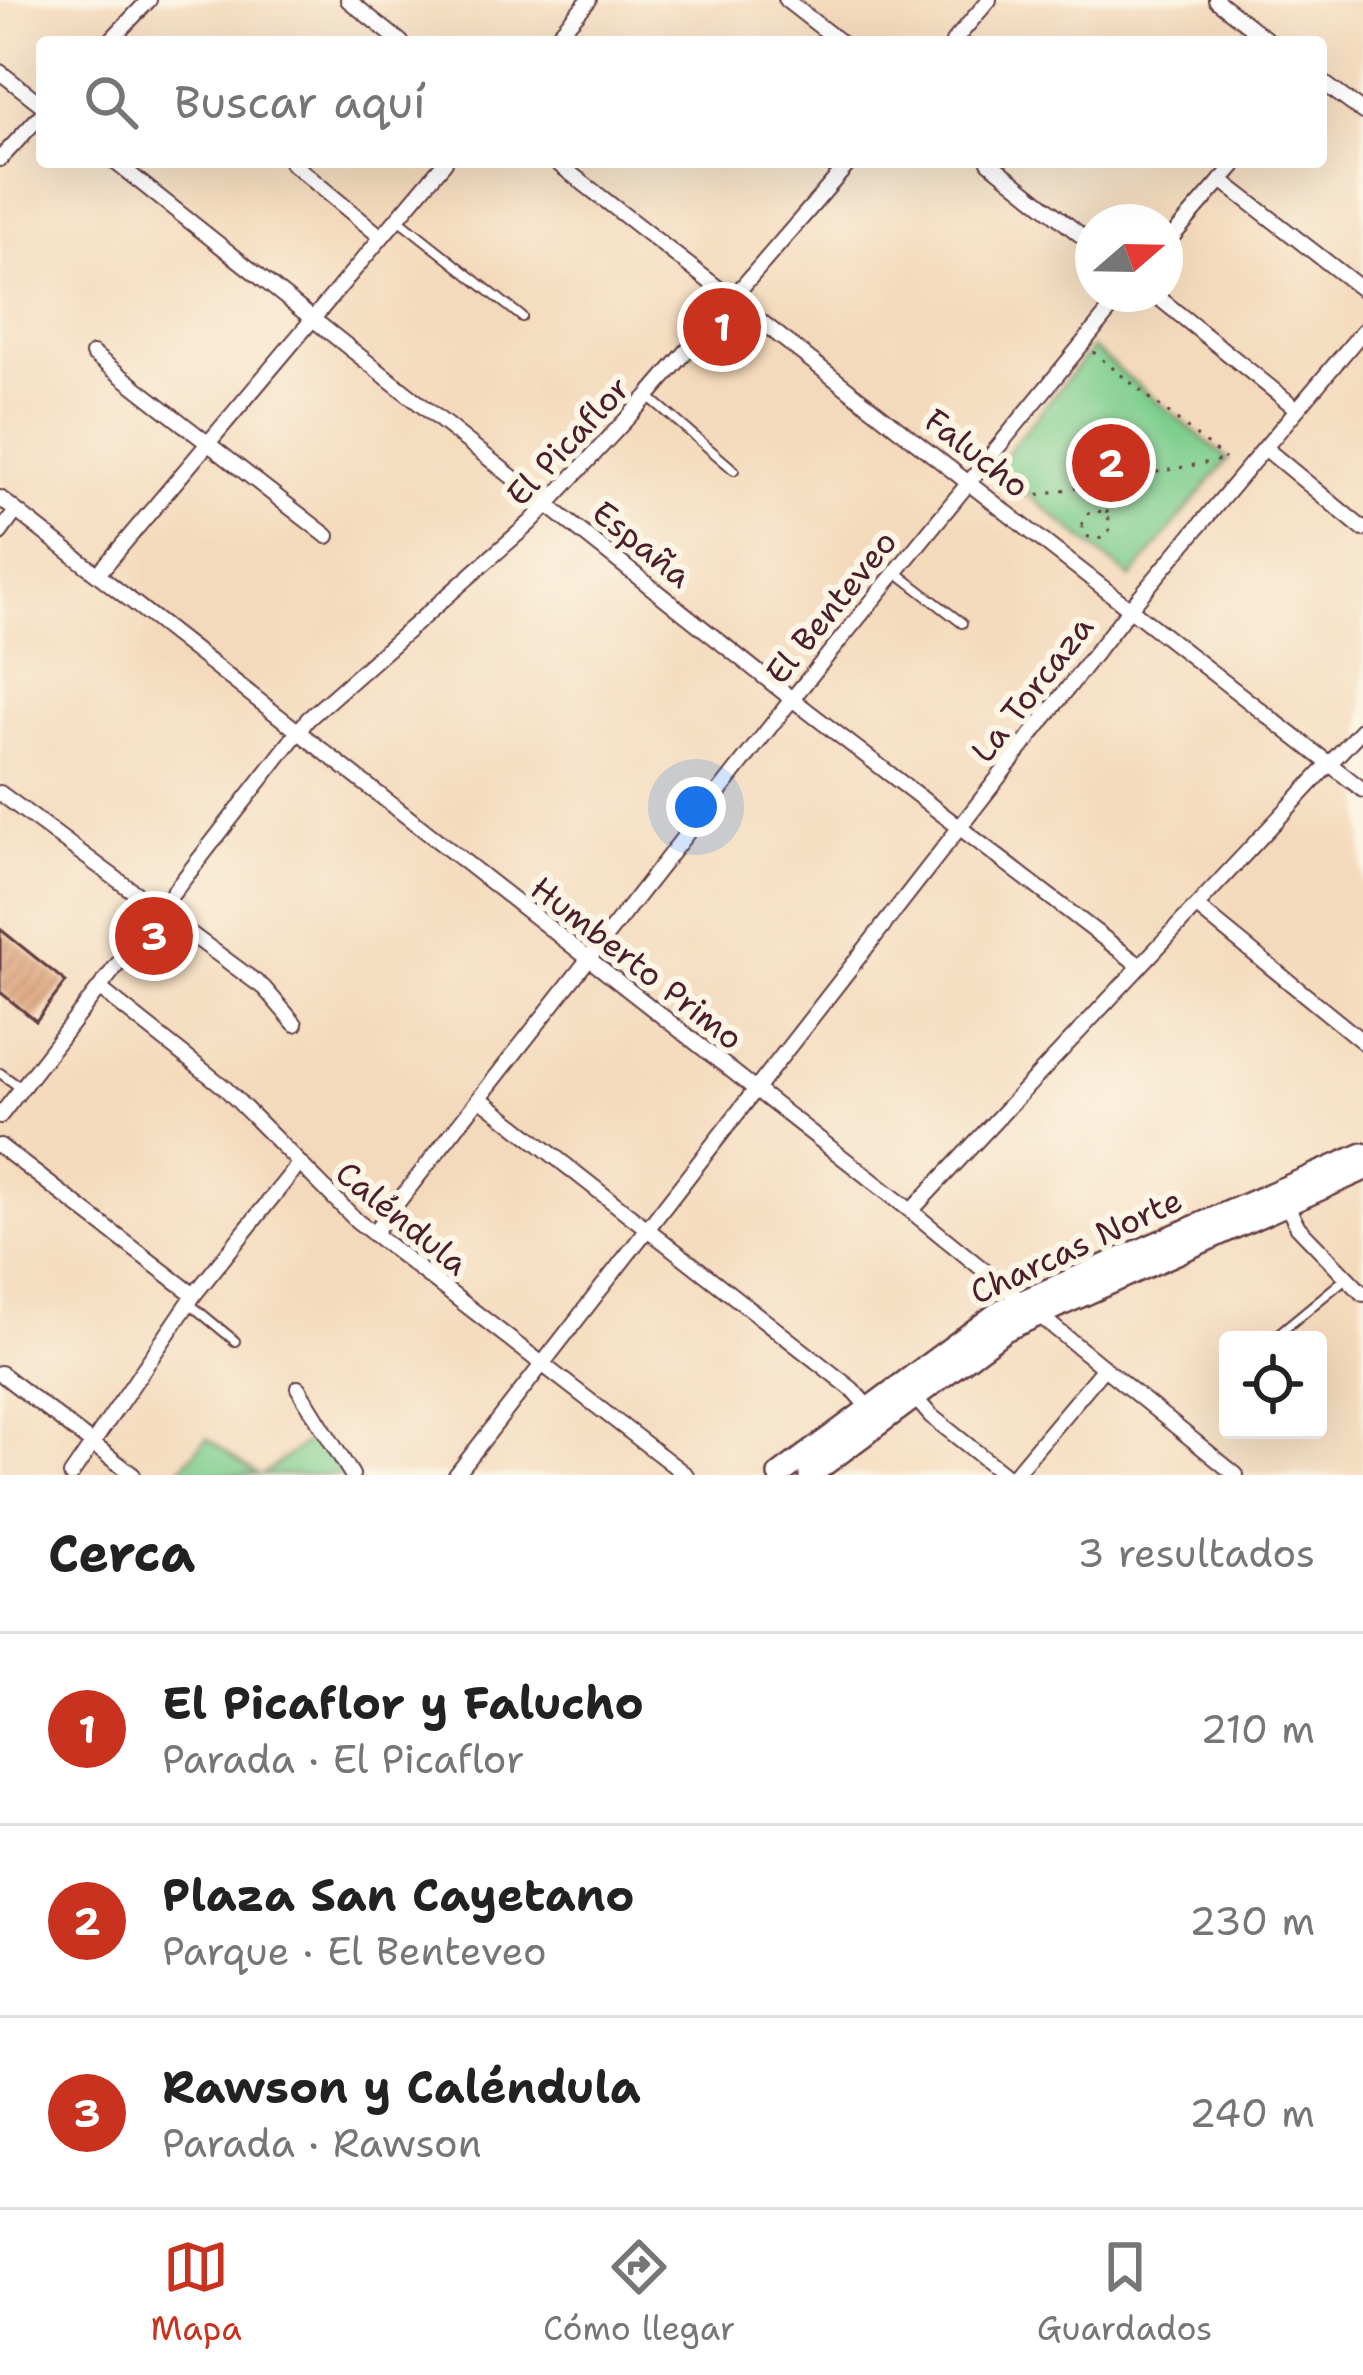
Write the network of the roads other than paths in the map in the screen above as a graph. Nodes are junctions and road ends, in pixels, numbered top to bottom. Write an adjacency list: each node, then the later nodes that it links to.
1 (149, 0): 7 (street)
2 (348, 0): 8 (street)
3 (589, 0): 9 (street)
4 (786, 0): 10 (street)
5 (989, 0): 11 (street)
6 (1216, 0): 12 (street)
7 (116, 36)
8 (393, 36)
9 (557, 36)
10 (832, 36)
11 (958, 36)
12 (1262, 36)
13 (0, 72): 15 (street)
14 (1327, 85): 16 (street)
15 (36, 105)
16 (1363, 112)
17 (36, 117): 18 (street)
18 (0, 159)
19 (123, 168): 35 (street, España)
20 (298, 168): 30 (street)
21 (440, 168): 27 (street)
22 (564, 168): 32 (street, Falucho)
23 (845, 168): 32 (street, El Picaflor)
24 (997, 168): 29 (street)
25 (1232, 168): 26 (street)
26 (1220, 181): 28 (street); 31 (street)
27 (396, 217): 30 (street); 36 (lane)
28 (1183, 223)
29 (1075, 231)
30 (380, 236): 35 (street)
31 (1363, 290)
32 (734, 296): 39 (street, El Picaflor); 44 (street, Falucho)
33 (1108, 312): 44 (street, El Benteveo)
34 (1176, 312): 40 (street)
35 (311, 317): 41 (street); 46 (street, España)
36 (522, 317)
37 (1363, 331): 40 (street, La Torcaza)
38 (93, 354): 41 (street)
39 (648, 396): 43 (lane); 46 (street, El Picaflor)
40 (1297, 409): 42 (street, La Torcaza)
41 (206, 442): 50 (street); 52 (street)
42 (1266, 449): 48 (street); 53 (street, La Torcaza)
43 (734, 470)
44 (968, 480): 51 (street, El Benteveo); 53 (street, Falucho)
45 (0, 498): 47 (street, Humberto Primo)
46 (548, 504): 55 (street, España); 57 (street, El Picaflor)
47 (16, 511): 49 (street); 52 (street, Humberto Primo)
48 (1363, 529)
49 (0, 533)
50 (327, 536)
51 (895, 571): 54 (lane); 55 (street, El Benteveo)
52 (98, 574): 57 (street, Humberto Primo)
53 (1131, 607): 58 (street, Falucho); 61 (street, La Torcaza)
54 (962, 623)
55 (792, 698): 61 (street, España); 64 (street, El Benteveo)
56 (1363, 728): 58 (street)
57 (297, 731): 63 (street, El Picaflor); 64 (street, Humberto Primo)
58 (1330, 764): 59 (street, Falucho); 62 (street)
59 (1363, 790)
60 (0, 793): 63 (street)
61 (958, 827): 65 (street, España); 71 (street, La Torcaza)
62 (1197, 907): 65 (street); 68 (street)
63 (157, 912): 66 (street, El Picaflor); 67 (street)
64 (588, 959): 71 (street, Humberto Primo); 72 (street, El Benteveo)
65 (1139, 965): 79 (street)
66 (99, 988): 70 (street, El Picaflor); 76 (street, Caléndula)
67 (295, 1024)
68 (1363, 1042)
69 (0, 1073): 70 (lane)
70 (21, 1088): 73 (street, El Picaflor)
71 (756, 1090): 79 (street, Humberto Primo); 80 (street, La Torcaza)
72 (481, 1099): 80 (street); 81 (street, El Benteveo)
73 (0, 1116)
74 (0, 1146): 84 (street)
75 (1363, 1154): 78 (street, Charcas Norte)
76 (298, 1166): 81 (street, Caléndula); 84 (street)
77 (1363, 1170): 78 (street, Charcas Norte)
78 (1283, 1198): 82 (street); 85 (street, Charcas Norte)
79 (911, 1211): 85 (street, Humberto Primo)
80 (646, 1228): 88 (street, La Torcaza); 93 (street)
81 (373, 1234): 88 (street, Caléndula)
82 (1346, 1278): 83 (street); 86 (lane)
83 (1363, 1294)
84 (192, 1299): 87 (lane); 94 (street)
85 (1030, 1308): 89 (street, Humberto Primo); 92 (street, Charcas Norte)
86 (1283, 1331)
87 (235, 1341)
88 (542, 1363): 98 (street, La Torcaza); 99 (street, Caléndula)
89 (1103, 1369): 102 (street); 103 (street, Humberto Primo)
90 (0, 1373): 94 (street)
91 (298, 1388): 97 (street)
92 (908, 1390): 93 (street, Charcas Norte); 102 (street)
93 (874, 1415): 100 (street, Charcas Norte); 101 (street, Charcas Norte)
94 (90, 1443): 95 (street); 96 (street)
95 (71, 1475)
96 (133, 1475)
97 (352, 1475)
98 (456, 1475)
99 (686, 1475)
100 (779, 1475)
101 (810, 1475)
102 (1010, 1475)
103 (1236, 1475)

